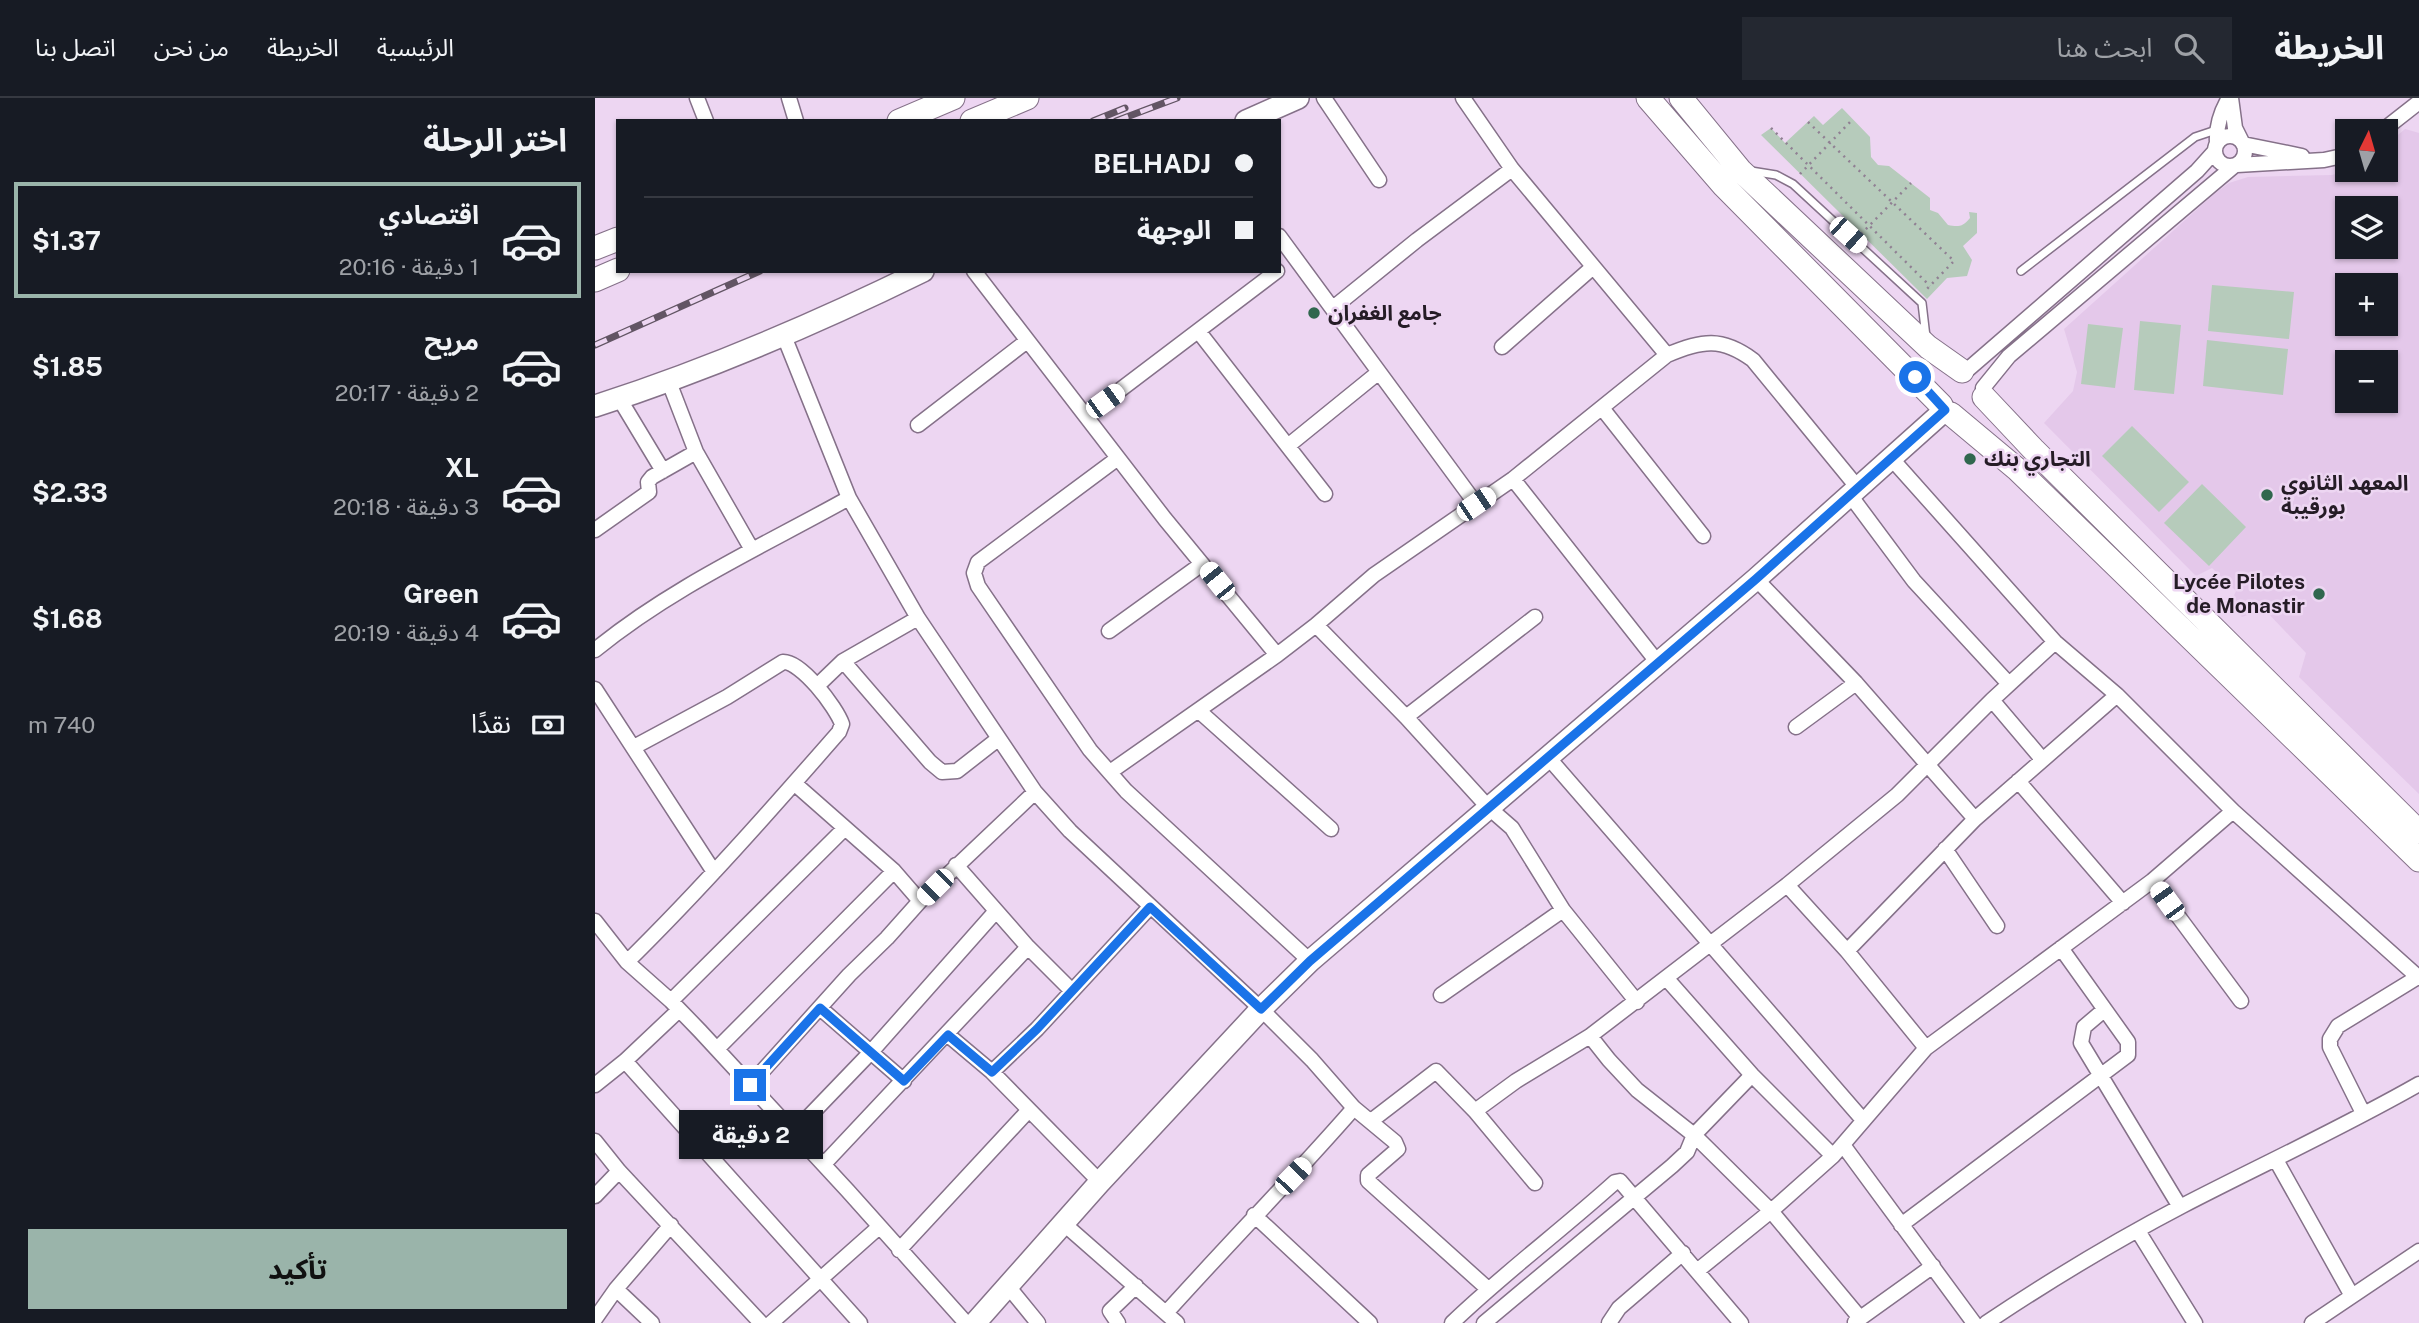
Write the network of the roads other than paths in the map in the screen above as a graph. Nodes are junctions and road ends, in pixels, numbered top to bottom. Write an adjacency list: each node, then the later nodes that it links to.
1 (697, 98): 13 (street)
2 (789, 98): 14 (street)
3 (953, 98): 15 (main road)
4 (1027, 98): 12 (main road)
5 (1298, 98): 17 (street)
6 (1324, 98): 25 (street)
7 (1463, 98): 24 (street)
8 (1648, 98): 51 (main road)
9 (1681, 98): 44 (main road)
10 (2230, 98): 19 (street); 20 (street)
11 (2419, 102): 18 (street)
12 (997, 104): 16 (main road)
13 (704, 119)
14 (795, 119)
15 (904, 119)
16 (975, 119)
17 (1251, 119)
18 (2397, 119)
19 (2216, 141): 20 (street); 23 (street); 33 (lane); 44 (street)
20 (2243, 143): 22 (street); 23 (street)
21 (2335, 158): 22 (street)
22 (2324, 160): 23 (street)
23 (2236, 165): 47 (street)
24 (1512, 169): 30 (street); 38 (street)
25 (1379, 180)
26 (1281, 239): 29 (street)
27 (616, 240): 28 (main road)
28 (595, 248)
29 (1294, 258): 31 (street); 38 (street)
30 (1593, 267): 42 (street); 43 (street)
31 (1281, 268)
32 (616, 271): 37 (main road)
33 (2021, 271)
34 (919, 273): 40 (street)
35 (976, 273): 41 (street)
36 (1274, 273): 39 (street)
37 (595, 280)
38 (1333, 308): 45 (street)
39 (1199, 332): 52 (street); 54 (street)
40 (784, 336): 46 (street); 62 (street)
41 (1027, 341): 52 (street); 53 (street)
42 (1502, 347)
43 (1667, 355): 50 (street); 60 (street)
44 (1964, 371): 47 (main road); 51 (main road)
45 (1379, 372): 54 (street); 63 (street)
46 (669, 382): 48 (street); 55 (street)
47 (1983, 392): 51 (main road); 101 (main road)
48 (619, 398): 49 (street); 58 (street)
49 (595, 406)
50 (1602, 408): 59 (street); 65 (street)
51 (1946, 409): 57 (street); 103 (main road)
52 (1087, 415): 56 (street)
53 (918, 425)
54 (1289, 445): 61 (street)
55 (696, 452): 58 (street); 66 (street)
56 (1118, 458): 67 (street); 92 (street)
57 (1891, 458): 60 (street); 73 (street)
58 (663, 471): 64 (street)
59 (1513, 480): 63 (street); 77 (street)
60 (1854, 492): 68 (street); 79 (street)
61 (1325, 494)
62 (849, 498): 66 (street); 70 (street)
63 (1476, 504): 71 (street)
64 (595, 530)
65 (1703, 536)
66 (751, 548): 74 (street)
67 (1202, 564): 72 (street); 75 (street)
68 (1756, 579): 77 (street); 78 (street)
69 (1535, 617): 85 (street)
70 (918, 618): 76 (street); 87 (street)
71 (1316, 625): 75 (street); 85 (street)
72 (1109, 631)
73 (2055, 642): 79 (street); 82 (street)
74 (595, 650)
75 (1277, 655): 84 (street)
76 (843, 661): 80 (street); 87 (street)
77 (1658, 663): 89 (street)
78 (1856, 684): 86 (street); 91 (street)
79 (2009, 684): 83 (street)
80 (817, 686): 88 (street); 94 (street)
81 (595, 689): 88 (street)
82 (2117, 695): 90 (street); 97 (street)
83 (1992, 699): 90 (street); 91 (street)
84 (1199, 711): 92 (street); 100 (street)
85 (1406, 717): 96 (street)
86 (1796, 727)
87 (998, 739): 95 (street)
88 (634, 747): 106 (street)
89 (1547, 757): 96 (street); 116 (street)
90 (2042, 759): 93 (street)
91 (1926, 765): 98 (street); 108 (street)
92 (1110, 772): 120 (street)
93 (2018, 781): 98 (street); 110 (street)
94 (794, 783): 99 (street); 106 (street)
95 (1035, 792): 104 (street); 111 (street)
96 (1488, 807): 112 (street); 120 (street)
97 (2233, 811): 107 (street); 122 (street)
98 (1975, 819): 102 (street)
99 (845, 828): 105 (street); 128 (street)
100 (1331, 829)
101 (2419, 832)
102 (1945, 849): 115 (street); 119 (street)
103 (2419, 860)
104 (956, 865): 109 (street); 113 (street)
105 (894, 871): 109 (street); 135 (street)
106 (714, 872): 121 (street)
107 (2153, 881): 110 (street); 126 (street)
108 (1787, 885): 116 (street); 119 (street)
109 (920, 901): 129 (street)
110 (2123, 903): 118 (street)
111 (1150, 907): 124 (street); 130 (street)
112 (1563, 910): 125 (street); 127 (street)
113 (996, 911): 117 (street); 136 (street)
114 (595, 921): 121 (street)
115 (1997, 926)
116 (1710, 944): 123 (street); 149 (street)
117 (1028, 947): 124 (street); 132 (street)
118 (2061, 948): 131 (street); 134 (street)
119 (1847, 951): 134 (street)
120 (1310, 961): 130 (street)
121 (627, 962): 128 (street)
122 (2419, 977): 148 (street)
123 (1667, 979): 127 (street); 139 (street)
124 (1072, 991): 138 (street)
125 (1441, 995)
126 (2241, 1001)
127 (1637, 1002): 133 (street)
128 (675, 1005): 135 (street); 137 (street)
129 (820, 1008): 136 (street); 143 (street)
130 (1261, 1009): 145 (street); 158 (street)
131 (2104, 1010): 140 (street); 140 (street)
132 (948, 1035): 138 (street); 141 (street)
133 (1590, 1036): 147 (street); 152 (street)
134 (1926, 1048): 149 (street)
135 (716, 1049): 143 (street)
136 (871, 1052): 141 (street); 151 (street)
137 (625, 1061): 142 (street); 175 (street)
138 (992, 1072): 146 (street)
139 (1752, 1075): 152 (street); 154 (street)
140 (2101, 1076): 162 (street); 167 (street)
141 (904, 1081): 156 (street)
142 (595, 1085)
143 (750, 1085): 151 (street)
144 (2418, 1087): 148 (street)
145 (1354, 1108): 150 (street); 164 (street)
146 (1028, 1111): 158 (street); 170 (street)
147 (1475, 1111): 150 (street); 159 (street)
148 (2363, 1113): 155 (street)
149 (1863, 1120): 154 (street)
150 (1371, 1121): 179 (street)
151 (794, 1132): 156 (street)
152 (1694, 1135): 161 (street); 163 (street)
153 (595, 1142): 157 (street)
154 (1838, 1150): 163 (street); 167 (street)
155 (2276, 1160): 162 (street); 180 (street)
156 (824, 1164): 168 (street)
157 (619, 1171): 160 (street); 166 (street)
158 (1100, 1182): 165 (street)
159 (1535, 1183)
160 (595, 1196)
161 (1635, 1199): 172 (street); 179 (street); 195 (street)
162 (2180, 1207): 169 (street)
163 (1771, 1211): 174 (street); 184 (street)
164 (1254, 1215): 181 (street); 193 (street)
165 (1063, 1223): 176 (street); 177 (street)
166 (671, 1225): 178 (street); 186 (street)
167 (1901, 1225): 173 (street)
168 (879, 1227): 170 (street); 175 (street)
169 (2138, 1231): 198 (street); 199 (street)
170 (899, 1250): 189 (street)
171 (2419, 1251): 180 (street)
172 (1683, 1253): 174 (street); 196 (street)
173 (1933, 1266): 184 (street); 197 (street)
174 (1697, 1271): 183 (street)
175 (821, 1279): 187 (street); 188 (street)
176 (1007, 1285): 190 (street); 191 (street)
177 (1136, 1286): 181 (street); 192 (street)
178 (616, 1289): 182 (street); 185 (street)
179 (1488, 1289): 194 (street)
180 (2352, 1296): 200 (street)
181 (1171, 1318)
182 (595, 1319)
183 (1734, 1321)
184 (1857, 1321)
185 (652, 1323)
186 (761, 1323)
187 (772, 1323)
188 (860, 1323)
189 (966, 1323)
190 (975, 1323)
191 (1038, 1323)
192 (1118, 1323)
193 (1370, 1323)
194 (1452, 1323)
195 (1484, 1323)
196 (1609, 1323)
197 (1975, 1323)
198 (1986, 1323)
199 (2195, 1323)
200 (2312, 1323)

